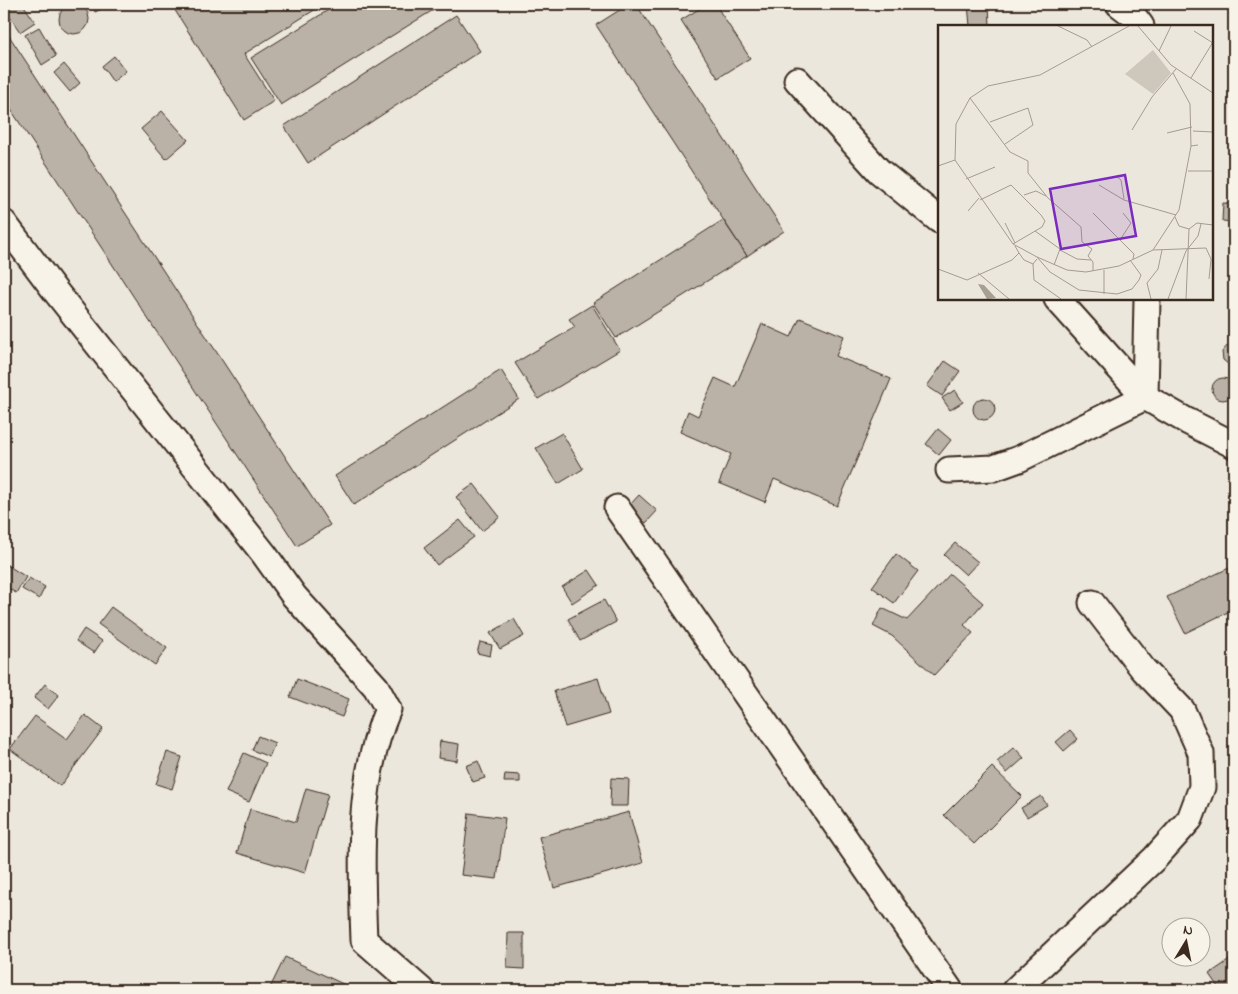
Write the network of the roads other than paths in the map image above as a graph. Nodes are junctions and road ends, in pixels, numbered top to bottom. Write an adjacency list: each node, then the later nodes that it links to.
1 (1119, 4): 2 (street)
2 (1140, 25)
3 (797, 80): 4 (street)
4 (938, 219)
5 (4, 223): 13 (street)
6 (1058, 300): 8 (street)
7 (1147, 300): 8 (street)
8 (1145, 397): 9 (street); 10 (street)
9 (1234, 445)
10 (949, 470)
11 (616, 508): 14 (street)
12 (1092, 603): 15 (street)
13 (421, 990)
14 (950, 990)
15 (1015, 990)

